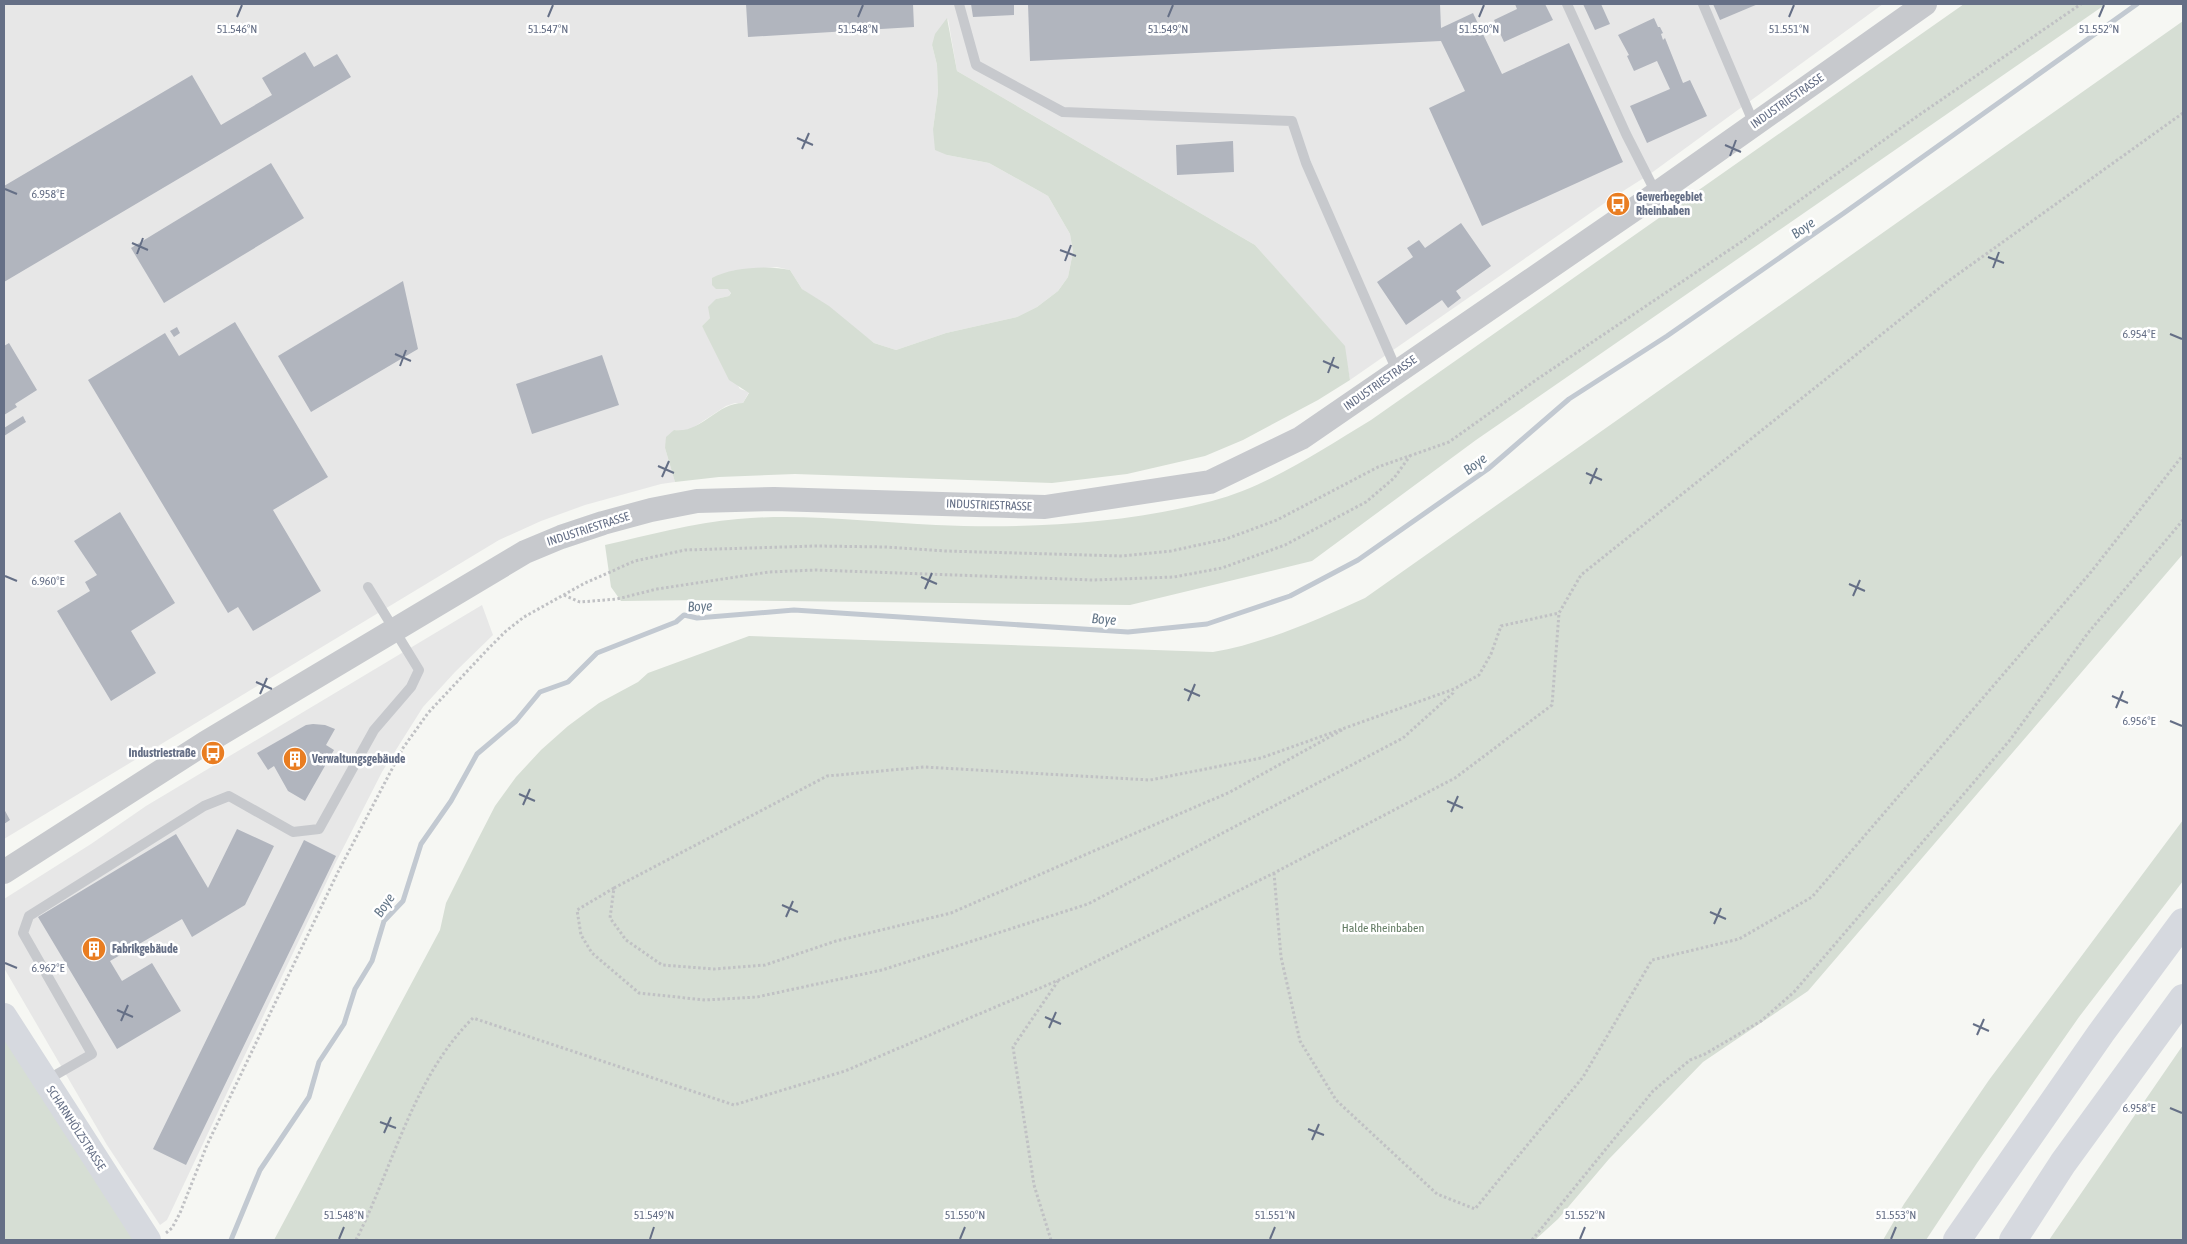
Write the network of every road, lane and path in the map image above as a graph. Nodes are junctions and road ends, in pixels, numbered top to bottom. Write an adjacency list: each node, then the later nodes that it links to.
1 (959, 4): 9 (lane)
2 (1568, 4): 8 (lane)
3 (1703, 4): 7 (lane)
4 (1925, 4): 7 (street, INDUSTRIESTRASSE)
5 (2081, 4): 11 (path)
6 (2183, 112): 15 (path)
7 (1754, 124): 8 (street, INDUSTRIESTRASSE)
8 (1656, 193): 9 (street, INDUSTRIESTRASSE)
9 (1398, 372): 16 (street, INDUSTRIESTRASSE)
10 (2183, 455): 20 (path)
11 (1410, 456): 14 (path); 14 (path)
12 (2183, 520): 30 (path)
13 (368, 587): 16 (lane)
14 (564, 595): 27 (path)
15 (1559, 613): 17 (path); 20 (path)
16 (395, 629): 19 (street, INDUSTRIESTRASSE); 26 (lane)
17 (1454, 689): 18 (path); 21 (path)
18 (1342, 730): 21 (path); 21 (path)
19 (4, 872)
20 (1274, 873): 23 (path)
21 (614, 888)
22 (2183, 922): 31 (highway)
23 (1059, 980): 28 (path); 29 (path)
24 (2183, 998): 32 (highway)
25 (4, 1016): 26 (main road, SCHARNHÖLZSTRASSE)
26 (45, 1081): 27 (main road, SCHARNHÖLZSTRASSE)
27 (157, 1237)
28 (356, 1240)
29 (1051, 1240)
30 (1532, 1240)
31 (1957, 1240)
32 (2013, 1240)

